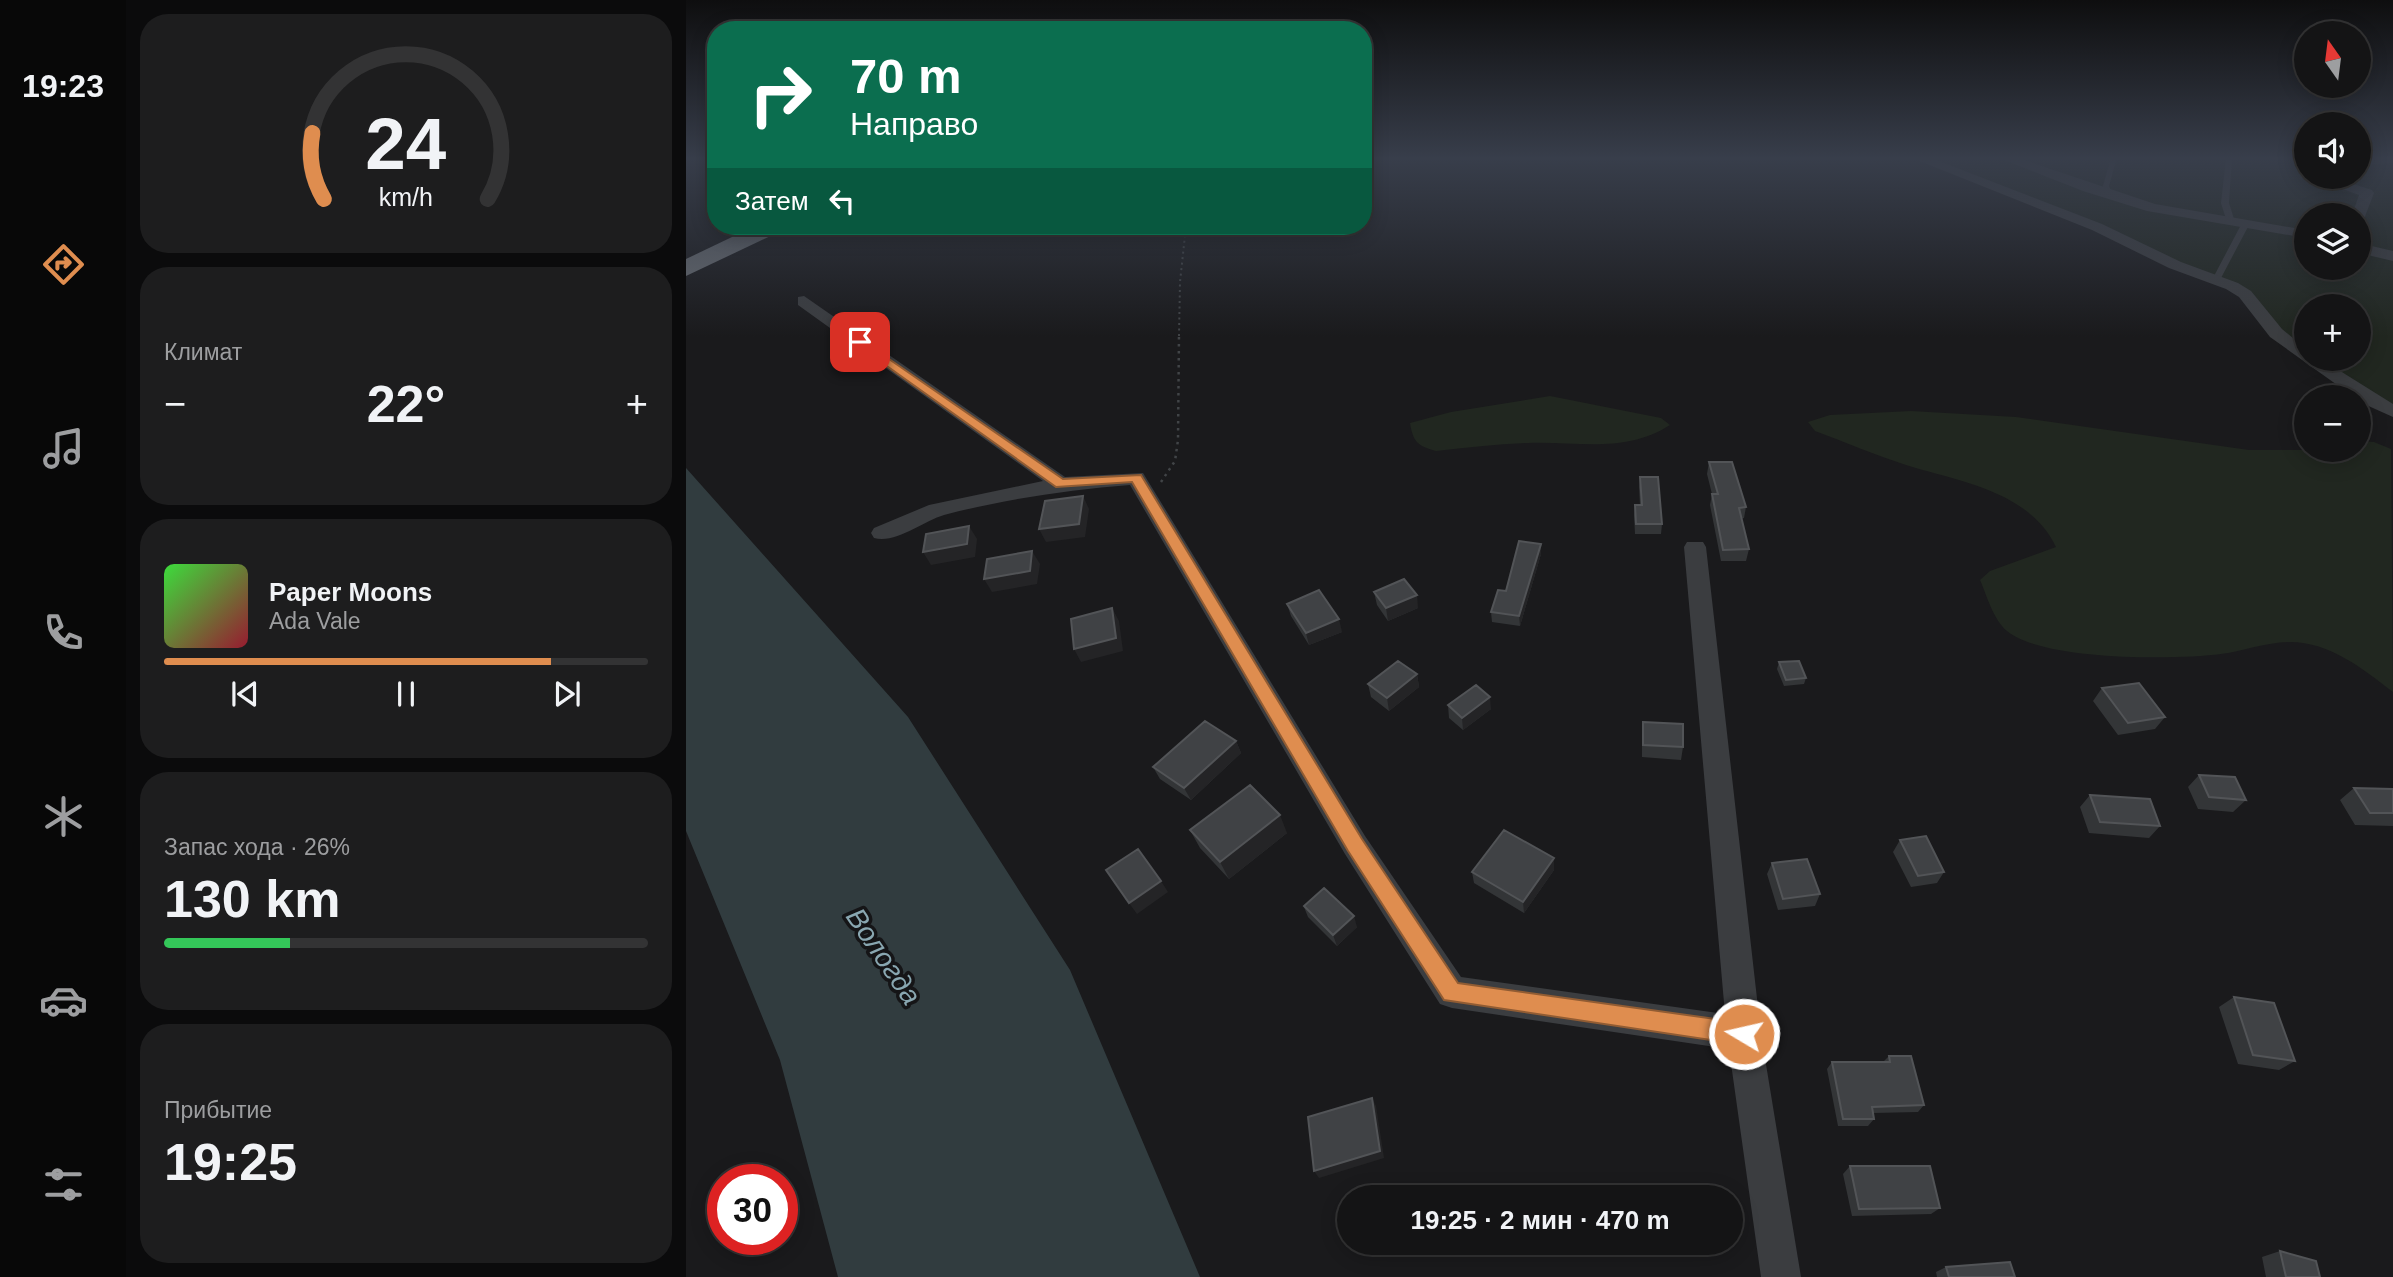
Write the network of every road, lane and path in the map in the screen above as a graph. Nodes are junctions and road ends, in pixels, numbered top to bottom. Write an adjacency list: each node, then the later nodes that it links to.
1 (2073, 218): 11 (street)
2 (2197, 218): 3 (street)
3 (2230, 219): 4 (street)
4 (2246, 223): 5 (street); 11 (lane)
5 (2294, 232)
6 (755, 235): 10 (highway)
7 (1185, 235): 17 (path)
8 (2371, 251): 9 (street)
9 (2393, 256)
10 (686, 269)
11 (2217, 278): 13 (street)
12 (804, 301): 16 (street)
13 (2294, 347)
14 (2329, 371): 15 (street)
15 (2393, 411)
16 (1061, 484): 17 (street); 18 (street)
17 (1151, 499): 20 (street)
18 (881, 533)
19 (1695, 547): 20 (street)
20 (1744, 1034): 21 (street)
21 (1781, 1277)

